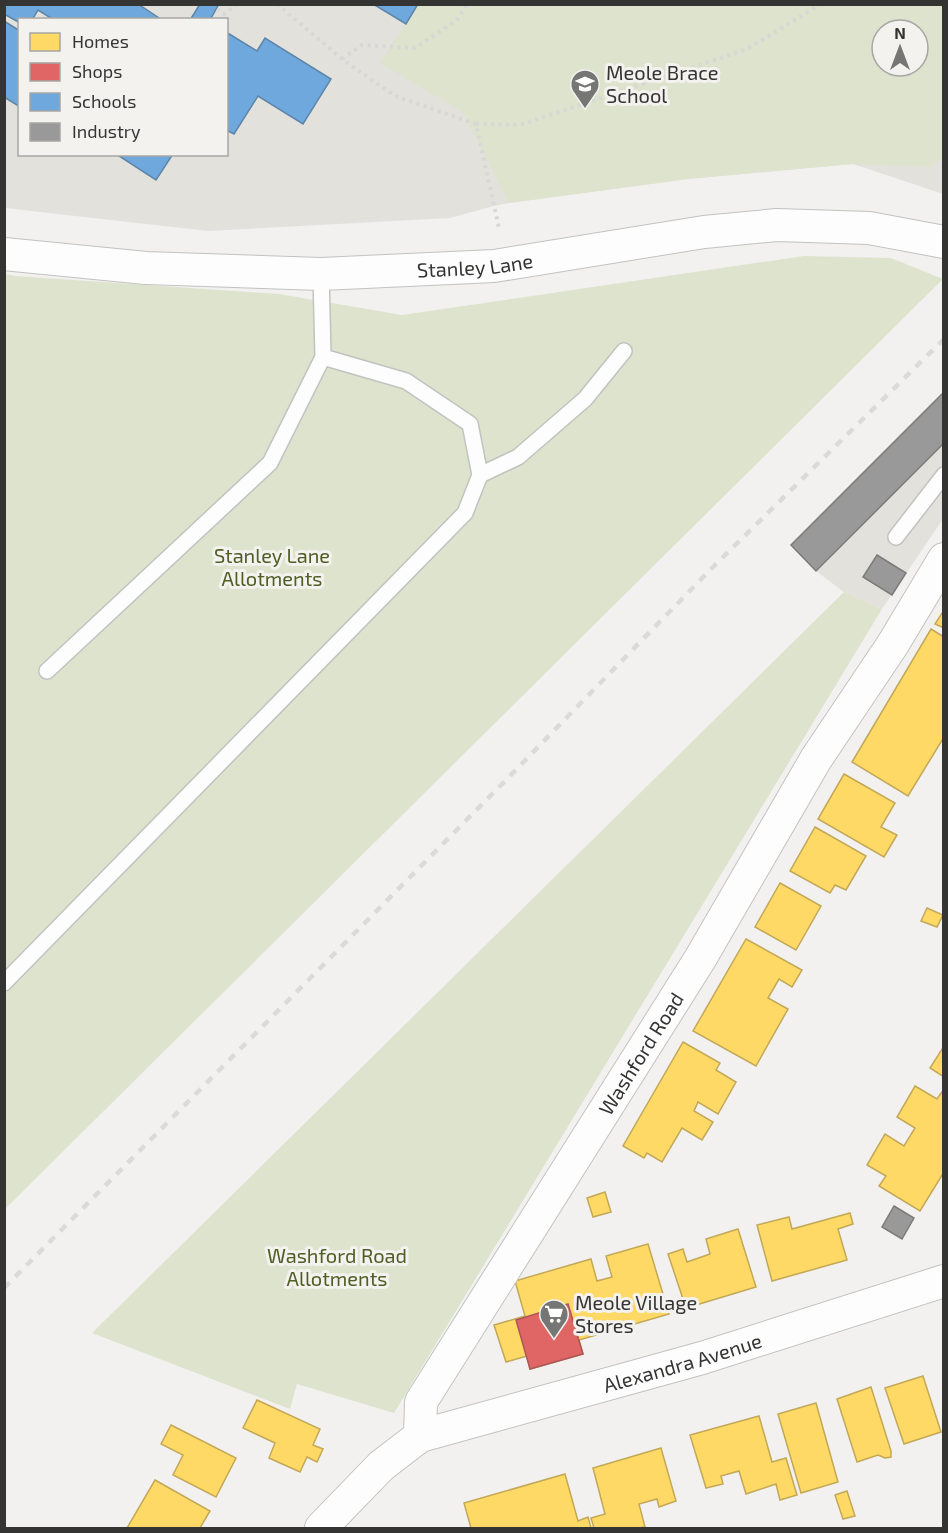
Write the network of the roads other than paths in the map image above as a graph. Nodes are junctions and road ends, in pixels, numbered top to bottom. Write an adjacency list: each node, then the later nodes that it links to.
1 (941, 241): 3 (street, Stanley Lane)
2 (4, 254): 3 (street, Stanley Lane)
3 (321, 274): 5 (lane)
4 (624, 351): 6 (lane)
5 (324, 357): 6 (lane); 10 (lane)
6 (480, 475): 11 (lane)
7 (944, 475): 8 (lane)
8 (896, 537)
9 (944, 559): 13 (street, Washford Road)
10 (47, 671)
11 (4, 983)
12 (944, 1281): 13 (street, Alexandra Avenue)
13 (420, 1436): 14 (street)
14 (321, 1528)

